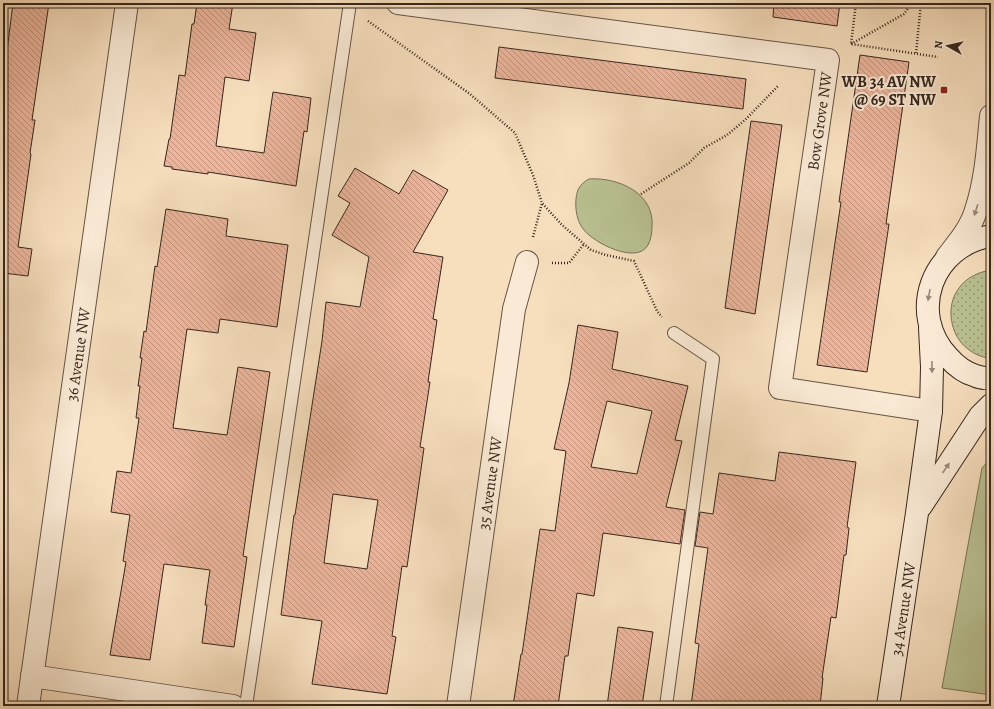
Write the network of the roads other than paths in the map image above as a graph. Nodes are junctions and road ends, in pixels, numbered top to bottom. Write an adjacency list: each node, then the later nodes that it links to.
1 (127, 3): 14 (street, 36 Avenue NW)
2 (398, 3): 12 (street, Bow Grove NW)
3 (350, 6): 17 (lane)
4 (991, 116): 7 (street, one-way to 7)
5 (991, 236): 7 (street)
6 (527, 262): 18 (street, 35 Avenue NW)
7 (941, 264): 8 (street, one-way to 8)
8 (930, 328): 10 (street); 12 (street, 34 Avenue NW, one-way to 12)
9 (674, 333): 19 (lane)
10 (991, 379)
11 (991, 405): 13 (street, 34 Avenue NW, one-way to 11)
12 (931, 411): 13 (street, 34 Avenue NW)
13 (917, 512): 20 (street, 34 Avenue NW)
14 (32, 676): 15 (street, 36 Avenue NW); 16 (street)
15 (28, 706)
16 (233, 706)
17 (246, 706)
18 (458, 706)
19 (666, 706)
20 (888, 706)

